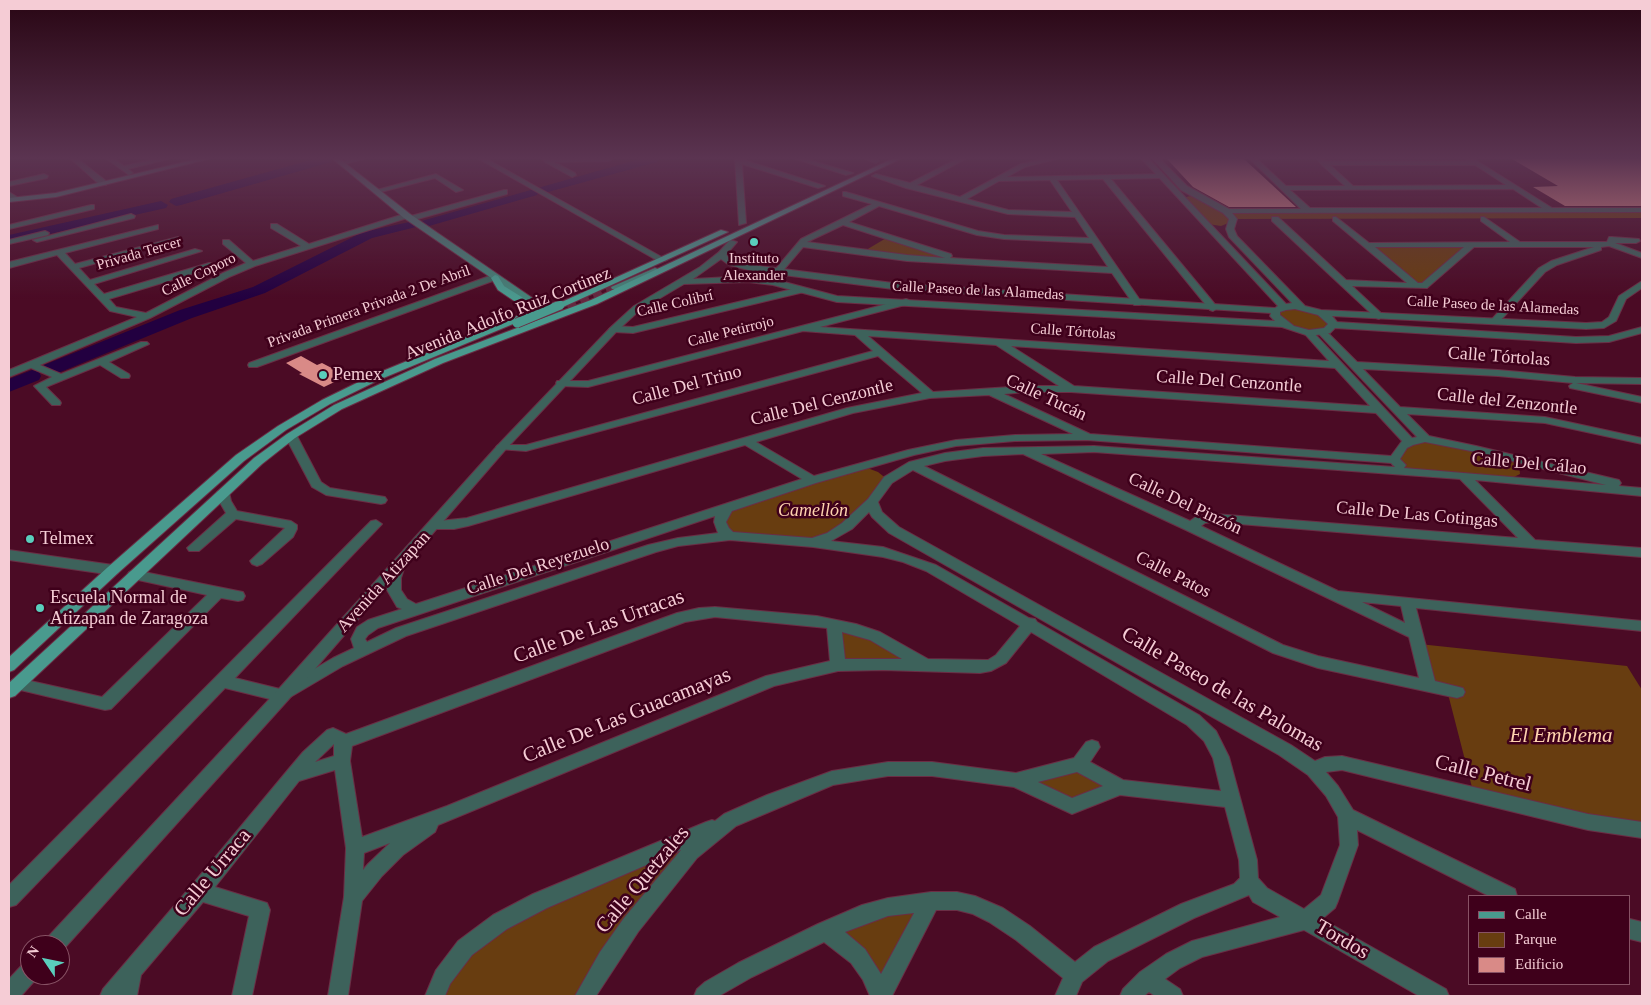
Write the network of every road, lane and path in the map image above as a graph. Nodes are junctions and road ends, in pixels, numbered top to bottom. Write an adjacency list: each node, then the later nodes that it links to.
1 (395, 206): 23 (main road)
2 (451, 206): 23 (street, Calle Coporo)
3 (565, 206): 55 (street)
4 (741, 206): 30 (street)
5 (779, 206): 30 (main road, Avenida Adolfo Ruiz Cortinez)
6 (799, 206): 56 (main road, Avenida Adolfo Ruiz Cortinez)
7 (874, 206): 29 (street)
8 (884, 206): 44 (street)
9 (983, 206): 21 (street)
10 (1070, 206): 21 (street)
11 (1129, 206): 79 (street)
12 (1190, 206): 32 (street)
13 (1216, 206): 18 (street)
14 (1303, 206): 19 (street)
15 (1544, 206): 20 (street)
16 (91, 207): 34 (street)
17 (1642, 210): 20 (street)
18 (1226, 211): 19 (street); 28 (street)
19 (1308, 211): 20 (street)
20 (1552, 211)
21 (1076, 215): 44 (street)
22 (131, 216): 37 (street)
23 (409, 217): 36 (street, Calle Coporo); 65 (main road)
24 (1642, 218): 27 (street)
25 (1274, 219): 26 (street); 28 (street); 68 (street)
26 (1336, 219): 27 (street); 48 (street)
27 (1484, 219): 46 (street)
28 (1232, 221): 32 (street); 77 (street)
29 (842, 222): 45 (street); 57 (street)
30 (742, 223): 55 (main road, Avenida Adolfo Ruiz Cortinez)
31 (352, 224): 36 (street)
32 (1208, 224): 80 (street)
33 (274, 226): 50 (street)
34 (9, 227)
35 (155, 228): 52 (street)
36 (363, 229): 50 (street, Calle Coporo)
37 (53, 234): 39 (street); 41 (street)
38 (178, 239): 62 (street)
39 (37, 240)
40 (1636, 240): 47 (street)
41 (9, 242)
42 (226, 242): 59 (street)
43 (733, 242): 53 (street, Avenida Atizapan)
44 (1094, 242): 63 (street)
45 (800, 244): 57 (street); 64 (street)
46 (1518, 244): 47 (street); 49 (street)
47 (1610, 244): 54 (street); 84 (street)
48 (1368, 245): 49 (street); 71 (street)
49 (1471, 245): 71 (street)
50 (308, 247): 59 (street, Calle Coporo)
51 (198, 251): 67 (street, Privada Tercer)
52 (59, 252): 60 (street); 62 (street)
53 (722, 254): 58 (street, Calle Paseo de las Alamedas); 70 (street, Avenida Atizapan)
54 (1642, 256)
55 (662, 260): 98 (main road, Avenida Adolfo Ruiz Cortinez, bridge)
56 (686, 260): 72 (main road); 117 (main road, Avenida Adolfo Ruiz Cortinez)
57 (970, 261): 63 (street)
58 (732, 262): 64 (street, Calle Paseo de las Alamedas); 66 (street)
59 (252, 264): 82 (street, Calle Coporo)
60 (9, 265)
61 (212, 265): 74 (street)
62 (72, 267): 67 (street)
63 (1113, 270): 76 (street)
64 (778, 271): 76 (street, Calle Paseo de las Alamedas)
65 (495, 278): 78 (main road); 98 (main road); 101 (street, Privada Primera Privada 2 De Abril)
66 (720, 278): 70 (street, Calle Paseo de las Alamedas); 73 (street, Calle Paseo de las Alamedas)
67 (88, 283): 74 (street)
68 (1344, 283): 71 (street); 83 (street)
69 (1642, 284): 87 (street, Calle Paseo de las Alamedas)
70 (674, 286): 88 (street, Avenida Atizapan)
71 (1416, 286)
72 (615, 287)
73 (801, 290): 75 (street, Calle Paseo de las Alamedas); 88 (street, Calle Colibrí)
74 (102, 298): 82 (street)
75 (906, 302): 85 (street, Calle Paseo de las Alamedas); 89 (street, Calle Petirrojo)
76 (1137, 303): 79 (street, Calle Paseo de las Alamedas)
77 (1301, 307): 80 (street, Calle Paseo de las Alamedas); 81 (street)
78 (541, 308)
79 (1213, 308): 80 (street, Calle Paseo de las Alamedas)
80 (1280, 309): 85 (street)
81 (1321, 313): 83 (street, Calle Paseo de las Alamedas); 86 (street)
82 (147, 316): 100 (street, Calle Coporo)
83 (1379, 316): 84 (street, Calle Paseo de las Alamedas)
84 (1495, 321): 87 (street, Calle Paseo de las Alamedas)
85 (1284, 324): 91 (street, Calle Paseo de las Alamedas)
86 (1333, 325): 92 (street); 94 (street, Calle Paseo de las Alamedas)
87 (1604, 325): 94 (street)
88 (614, 329): 109 (street, Avenida Atizapan)
89 (805, 329): 93 (street, Calle Tórtolas); 109 (street, Calle Petirrojo)
90 (1642, 330): 94 (street, Calle Paseo de las Alamedas)
91 (1309, 332): 92 (street); 102 (street)
92 (1322, 332): 103 (street)
93 (858, 333): 95 (street, Calle Tórtolas); 97 (street)
94 (1624, 335)
95 (999, 342): 102 (street, Calle Tórtolas); 110 (street)
96 (144, 344): 99 (street)
97 (880, 352): 112 (street); 123 (street, Calle Del Trino)
98 (430, 354): 151 (main road, Avenida Adolfo Ruiz Cortinez)
99 (101, 361): 105 (street); 107 (street)
100 (32, 365): 104 (street, Calle Coporo); 107 (street)
101 (253, 365)
102 (1340, 365): 115 (street)
103 (1354, 365): 106 (street, Calle Tórtolas); 116 (street)
104 (9, 374)
105 (125, 376)
106 (1528, 376): 108 (street, Calle Tórtolas); 113 (street)
107 (60, 377): 114 (street)
108 (1642, 381)
109 (561, 383): 123 (street, Avenida Atizapan)
110 (1071, 389): 111 (street, Calle Del Cenzontle); 115 (street, Calle Del Cenzontle)
111 (989, 390): 112 (street, Calle Del Cenzontle); 118 (street, Calle Tucán)
112 (930, 395): 120 (street, Calle Del Cenzontle)
113 (1642, 400)
114 (56, 403)
115 (1379, 410): 122 (street)
116 (1397, 410): 119 (street); 121 (street, Calle del Zenzontle)
117 (291, 436): 135 (main road, Avenida Adolfo Ruiz Cortinez); 136 (street)
118 (1087, 436): 126 (street); 128 (street)
119 (1425, 439): 122 (street); 125 (street, Calle Del Cálao)
120 (745, 440): 132 (street); 141 (street, Calle Del Cenzontle)
121 (1642, 441)
122 (1409, 442): 126 (street)
123 (502, 447): 141 (street, Avenida Atizapan)
124 (1022, 450): 127 (street, Calle Paseo de las Palomas); 129 (street, Calle Paseo de las Palomas); 142 (street, Calle Del Pinzón)
125 (1503, 456): 131 (street); 134 (street, Calle Del Cálao)
126 (1394, 460): 129 (street)
127 (913, 465): 133 (street, Calle Paseo de las Palomas); 167 (street, Calle Patos)
128 (862, 466): 132 (street); 133 (street)
129 (1413, 472): 130 (street, Calle Del Cálao)
130 (1464, 476): 131 (street, Calle Del Cálao); 145 (street)
131 (1510, 479): 134 (street, Calle Del Cálao)
132 (812, 480): 138 (street)
133 (888, 480): 137 (street, Calle Paseo de las Palomas)
134 (1642, 490)
135 (223, 492): 139 (street); 152 (main road, Avenida Adolfo Ruiz Cortinez)
136 (381, 500)
137 (872, 502): 144 (street, Calle Paseo de las Palomas); 175 (street, Calle Paseo de las Palomas)
138 (728, 507): 143 (street); 157 (street, Calle Del Reyezuelo)
139 (233, 514): 146 (street); 149 (street)
140 (376, 524): 166 (street)
141 (435, 525): 150 (street, Avenida Atizapan)
142 (1191, 527): 145 (street, Calle De Las Cotingas); 154 (street, Calle Del Pinzón)
143 (730, 536): 144 (street, Calle Paseo de las Palomas); 162 (street, Calle Del Reyezuelo)
144 (813, 543): 159 (street, Calle Paseo de las Palomas)
145 (1531, 544): 147 (street, Calle De Las Cotingas)
146 (194, 548)
147 (1642, 554)
148 (9, 555): 151 (street)
149 (257, 561)
150 (398, 566): 157 (street); 170 (street, Avenida Atizapan)
151 (113, 570): 152 (main road); 164 (main road, Avenida Adolfo Ruiz Cortinez)
152 (134, 575): 153 (street); 168 (main road, Avenida Adolfo Ruiz Cortinez)
153 (218, 592): 155 (street); 168 (street)
154 (1332, 594): 156 (street, Calle Del Pinzón); 161 (street, Calle Del Pinzón)
155 (238, 596)
156 (1407, 602): 160 (street, Calle Del Pinzón); 161 (street)
157 (415, 610): 162 (street, Calle Del Reyezuelo)
158 (834, 624): 163 (street); 165 (street, Calle De Las Urracas); 171 (street, Calle De Las Urracas)
159 (1030, 624): 165 (street); 179 (street, Calle Paseo de las Palomas)
160 (1642, 626)
161 (1416, 634): 167 (street)
162 (362, 650): 170 (street, Calle Del Reyezuelo)
163 (838, 665): 165 (street, Calle De Las Guacamayas); 180 (street, Calle De Las Guacamayas)
164 (9, 666)
165 (926, 666)
166 (223, 680): 170 (street); 189 (street)
167 (1429, 686): 169 (street, Calle Patos)
168 (13, 688)
169 (1457, 692)
170 (282, 696): 193 (street, Avenida Atizapan)
171 (344, 742): 173 (street); 176 (street, Calle De Las Urracas)
172 (1092, 747): 174 (street)
173 (342, 761): 176 (street); 184 (street)
174 (1079, 764): 177 (street); 178 (street)
175 (1314, 770): 181 (street, Calle Paseo de las Palomas); 183 (street, Calle Petrel)
176 (292, 776): 186 (street, Calle Urraca)
177 (1016, 780): 178 (street, Calle Quetzales); 182 (street, Calle Quetzales)
178 (1120, 787): 179 (street)
179 (1231, 800): 185 (street, Calle Paseo de las Palomas)
180 (452, 812): 184 (street, Calle De Las Guacamayas); 188 (street)
181 (1347, 816): 187 (street); 191 (street, Calle Paseo de las Palomas)
182 (730, 820): 203 (street); 204 (street, Calle Quetzales)
183 (1642, 830)
184 (354, 848): 188 (street)
185 (1249, 881): 191 (street, Tordos); 195 (street)
186 (199, 892): 194 (street, Calle Urraca); 201 (street)
187 (1506, 895)
188 (353, 897): 202 (street)
189 (9, 898)
190 (931, 900): 192 (street); 195 (street); 206 (street)
191 (1306, 920): 196 (street, Calle Paseo de las Palomas); 210 (street, Tordos)
192 (825, 931): 205 (street); 206 (street)
193 (63, 935)
194 (133, 968): 199 (street, Calle Urraca); 200 (street, Calle Urraca)
195 (1075, 975): 207 (street)
196 (1147, 979): 208 (street, Calle Paseo de las Palomas); 209 (street)
197 (20, 982): 198 (street)
198 (9, 994)
199 (110, 996)
200 (127, 996)
201 (242, 996)
202 (338, 996)
203 (435, 996)
204 (585, 996)
205 (704, 996)
206 (881, 996)
207 (1065, 996)
208 (1130, 996)
209 (1173, 996)
210 (1439, 996)

